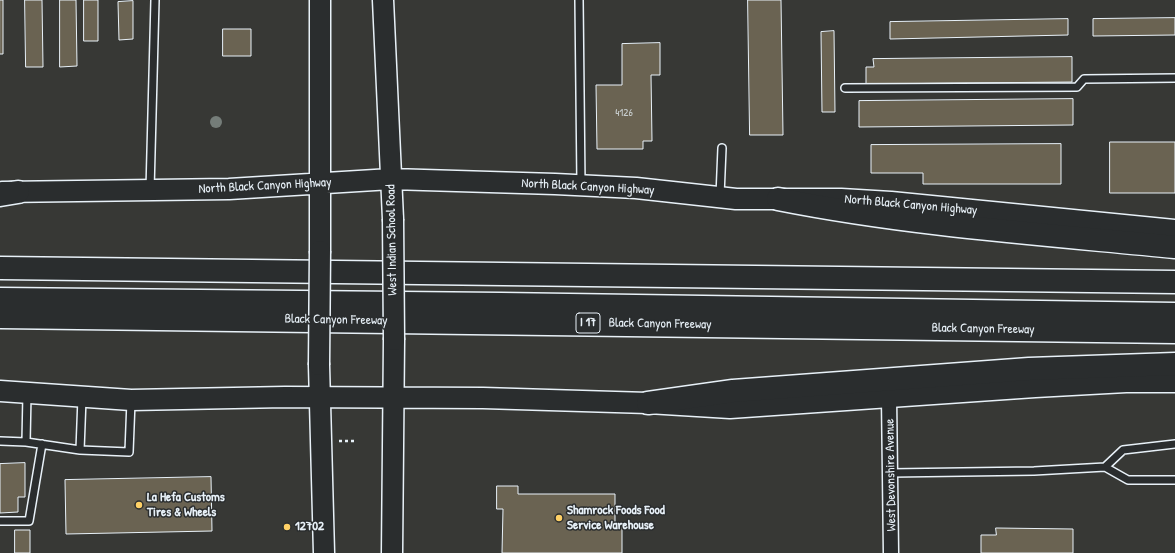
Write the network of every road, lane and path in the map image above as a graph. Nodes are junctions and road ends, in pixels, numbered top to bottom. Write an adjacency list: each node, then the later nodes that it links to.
1 (155, 0): 11 (lane)
2 (320, 0): 9 (main road)
3 (383, 0): 8 (main road, West Indian School Road)
4 (579, 0): 10 (lane)
5 (1175, 78): 6 (lane)
6 (845, 88)
7 (722, 148): 13 (lane)
8 (391, 179): 9 (main road, North Black Canyon Highway); 10 (main road, North Black Canyon Highway); 29 (main road, West Indian School Road, bridge)
9 (319, 184): 11 (main road, North Black Canyon Highway); 28 (main road, bridge)
10 (581, 185): 13 (main road, North Black Canyon Highway)
11 (150, 190): 12 (main road, North Black Canyon Highway)
12 (6, 193)
13 (720, 197): 14 (main road, North Black Canyon Highway)
14 (778, 199): 15 (main road, North Black Canyon Highway); 16 (highway)
15 (1175, 230)
16 (1175, 247)
17 (0, 268): 18 (highway)
18 (1175, 282)
19 (0, 299): 20 (highway)
20 (1175, 314)
21 (0, 317): 22 (highway, Black Canyon Freeway / I 17)
22 (1175, 332)
23 (1175, 364): 32 (highway)
24 (1175, 382): 30 (main road)
25 (0, 391): 26 (main road)
26 (27, 394): 27 (main road); 36 (lane)
27 (82, 397): 31 (main road); 39 (lane)
28 (319, 397): 29 (main road); 31 (main road); 44 (main road)
29 (394, 397): 32 (main road); 45 (main road, West Indian School Road)
30 (889, 397): 32 (main road); 41 (street, West Devonshire Avenue)
31 (131, 400): 39 (lane)
32 (648, 403)
33 (0, 441): 36 (lane)
34 (333, 441): 35 (path)
35 (356, 441)
36 (26, 442): 37 (lane)
37 (42, 444): 39 (lane); 43 (lane)
38 (1175, 444): 40 (lane)
39 (80, 450)
40 (1105, 467): 41 (lane); 42 (lane)
41 (891, 473): 46 (street, West Devonshire Avenue)
42 (1175, 480)
43 (0, 521)
44 (324, 553)
45 (392, 553)
46 (891, 553)

